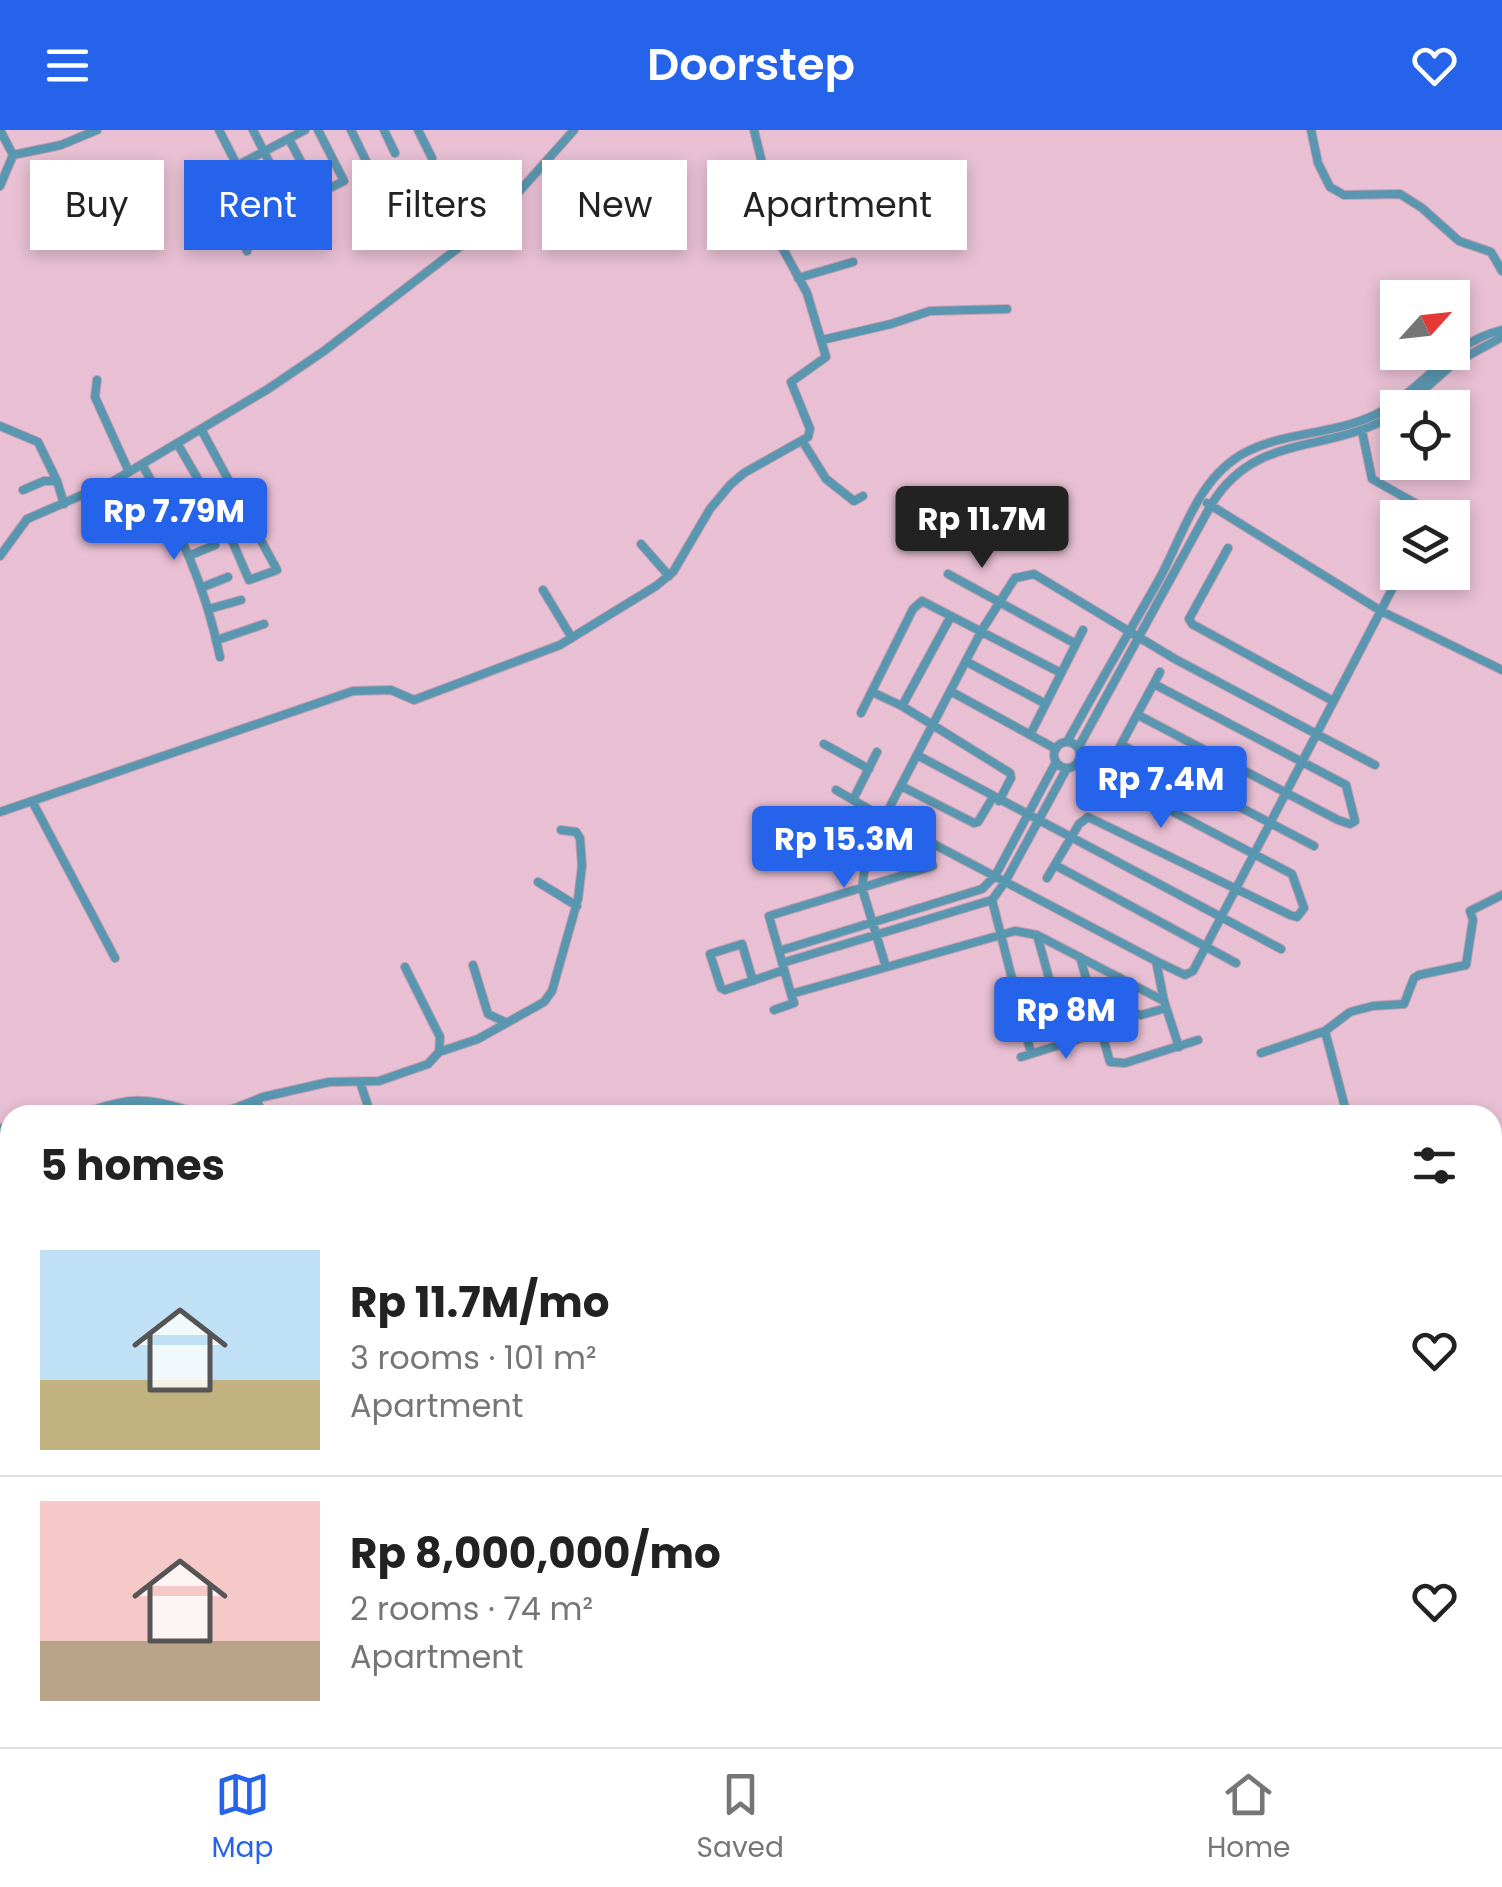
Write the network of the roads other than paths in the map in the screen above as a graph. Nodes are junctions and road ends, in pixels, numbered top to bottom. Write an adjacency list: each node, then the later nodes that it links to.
1 (0, 130): 16 (street)
2 (97, 130): 16 (street)
3 (219, 130): 18 (street)
4 (252, 130): 14 (street)
5 (305, 130): 13 (street)
6 (318, 130): 13 (street)
7 (351, 130): 21 (street)
8 (384, 130): 15 (street)
9 (418, 130): 17 (street)
10 (574, 130): 40 (street)
11 (754, 130): 22 (street)
12 (1311, 130): 26 (street)
13 (288, 139): 14 (street)
14 (264, 152): 19 (street); 20 (street)
15 (395, 153)
16 (13, 154): 23 (street)
17 (432, 158)
18 (234, 160)
19 (249, 160)
20 (268, 160)
21 (366, 160)
22 (760, 160)
23 (0, 186)
24 (784, 250): 27 (street)
25 (853, 262): 27 (street)
26 (1502, 271)
27 (798, 278): 30 (street)
28 (1007, 309): 30 (street)
29 (1502, 334): 31 (street); 33 (street)
30 (822, 340): 41 (street)
31 (1470, 342)
32 (1470, 344): 33 (street)
33 (1475, 352): 36 (street)
34 (1431, 370): 39 (street)
35 (97, 380): 44 (street)
36 (1423, 390)
37 (1380, 419): 39 (street)
38 (0, 426): 45 (street)
39 (1361, 427): 50 (street); 51 (street); 53 (street)
40 (201, 429): 42 (street); 42 (street)
41 (803, 442): 49 (street); 62 (street)
42 (177, 443): 43 (street)
43 (142, 464): 44 (street); 48 (street)
44 (128, 472): 52 (street)
45 (57, 481): 47 (street); 52 (street)
46 (179, 486): 48 (street)
47 (23, 490)
48 (159, 495): 55 (street)
49 (863, 496)
50 (1198, 500): 53 (street); 75 (street)
51 (1410, 500)
52 (64, 504): 60 (street)
53 (1211, 505): 70 (street); 76 (street)
54 (199, 515): 55 (street)
55 (175, 525): 59 (street)
56 (641, 544): 62 (street)
57 (215, 545): 59 (street)
58 (1228, 548): 88 (street)
59 (191, 555): 64 (street)
60 (0, 556)
61 (948, 574): 68 (street)
62 (669, 576): 77 (street)
63 (228, 577): 64 (street)
64 (203, 586): 69 (street)
65 (543, 590): 77 (street)
66 (1392, 590): 70 (street)
67 (241, 600): 69 (street)
68 (998, 602): 73 (street); 75 (street); 79 (street)
69 (209, 609): 78 (street)
70 (1381, 611): 82 (street); 88 (street)
71 (951, 616): 73 (street); 86 (street); 90 (street)
72 (264, 624): 78 (street)
73 (982, 630): 81 (street); 84 (street)
74 (1083, 630): 79 (street)
75 (1128, 632): 76 (street); 96 (street)
76 (1138, 637): 95 (street); 100 (street)
77 (572, 638): 115 (street)
78 (217, 640): 80 (street)
79 (1076, 644): 84 (street)
80 (220, 658)
81 (967, 662): 87 (street); 89 (street)
82 (1502, 670)
83 (1160, 672): 85 (street)
84 (1060, 673): 89 (street)
85 (1154, 684): 92 (street); 105 (street)
86 (872, 692): 90 (street); 91 (street)
87 (952, 692): 93 (street); 94 (street)
88 (1333, 701): 95 (street)
89 (1044, 703): 94 (street)
90 (902, 706): 93 (street)
91 (861, 713)
92 (1138, 715): 98 (street); 112 (street)
93 (934, 726): 102 (street); 113 (street)
94 (1030, 733): 99 (street)
95 (1319, 734): 105 (street); 106 (street)
96 (1067, 742): 99 (street); 100 (street)
97 (824, 744): 108 (street)
98 (1122, 745): 109 (street); 120 (street)
99 (1056, 748): 103 (street)
100 (1078, 748): 104 (street)
101 (877, 752): 108 (street)
102 (917, 754): 110 (street); 113 (street)
103 (1056, 762): 107 (street); 117 (street)
104 (1078, 762): 107 (street); 109 (street)
105 (1302, 762): 112 (street); 112 (street)
106 (1375, 765)
107 (1067, 768): 119 (street)
108 (868, 769): 114 (street)
109 (1104, 776): 124 (street)
110 (901, 786): 113 (street); 118 (street)
111 (836, 790): 114 (street)
112 (1288, 793): 120 (street)
113 (996, 799): 117 (street)
114 (853, 800): 118 (street)
115 (32, 802): 116 (street); 147 (street)
116 (0, 812)
117 (1026, 814): 119 (street); 129 (street)
118 (884, 818): 125 (street); 129 (street)
119 (1037, 820): 122 (street); 132 (street)
120 (1271, 823): 123 (street); 124 (street)
121 (561, 830): 137 (street)
122 (1072, 838): 126 (street); 134 (street); 138 (street)
123 (1314, 846)
124 (1254, 854): 134 (street); 134 (street)
125 (870, 856): 128 (street); 133 (street)
126 (1055, 865): 130 (street); 143 (street)
127 (933, 866): 128 (street)
128 (913, 872): 133 (street)
129 (995, 876): 132 (street); 139 (street)
130 (1047, 878)
131 (538, 882): 137 (street)
132 (1006, 882): 136 (street); 148 (street)
133 (862, 888): 139 (street); 145 (street)
134 (1236, 889): 138 (street)
135 (1502, 895): 160 (street)
136 (992, 900): 140 (street); 141 (street)
137 (577, 906): 159 (street)
138 (1220, 918): 143 (street); 144 (street)
139 (874, 922): 141 (street); 145 (street)
140 (1000, 933): 142 (street); 152 (street); 166 (street)
141 (877, 935): 151 (street); 152 (street)
142 (1038, 936): 146 (street); 163 (street)
143 (1206, 947): 148 (street); 149 (street)
144 (1281, 949)
145 (779, 951): 151 (street)
146 (1080, 957): 154 (street); 161 (street)
147 (115, 958)
148 (1156, 961): 157 (street)
149 (1236, 963)
150 (473, 965): 159 (street)
151 (783, 966): 155 (street); 156 (street)
152 (886, 966): 156 (street)
153 (405, 967): 165 (street)
154 (1119, 977): 157 (street); 157 (street)
155 (753, 981): 155 (street)
156 (791, 994): 158 (street)
157 (1165, 1004): 164 (street)
158 (774, 1010)
159 (505, 1022): 165 (street)
160 (1325, 1031): 167 (street); 176 (street)
161 (1101, 1032): 163 (street); 164 (street)
162 (1198, 1040): 164 (street)
163 (1067, 1042): 166 (street)
164 (1180, 1047)
165 (440, 1052): 169 (street)
166 (1031, 1053): 168 (street)
167 (1261, 1053)
168 (1020, 1056)
169 (360, 1082): 170 (street); 175 (street)
170 (256, 1100): 173 (street); 174 (street)
171 (110, 1105): 172 (street)
172 (170, 1105)
173 (243, 1105)
174 (259, 1105)
175 (368, 1105)
176 (1344, 1105)

